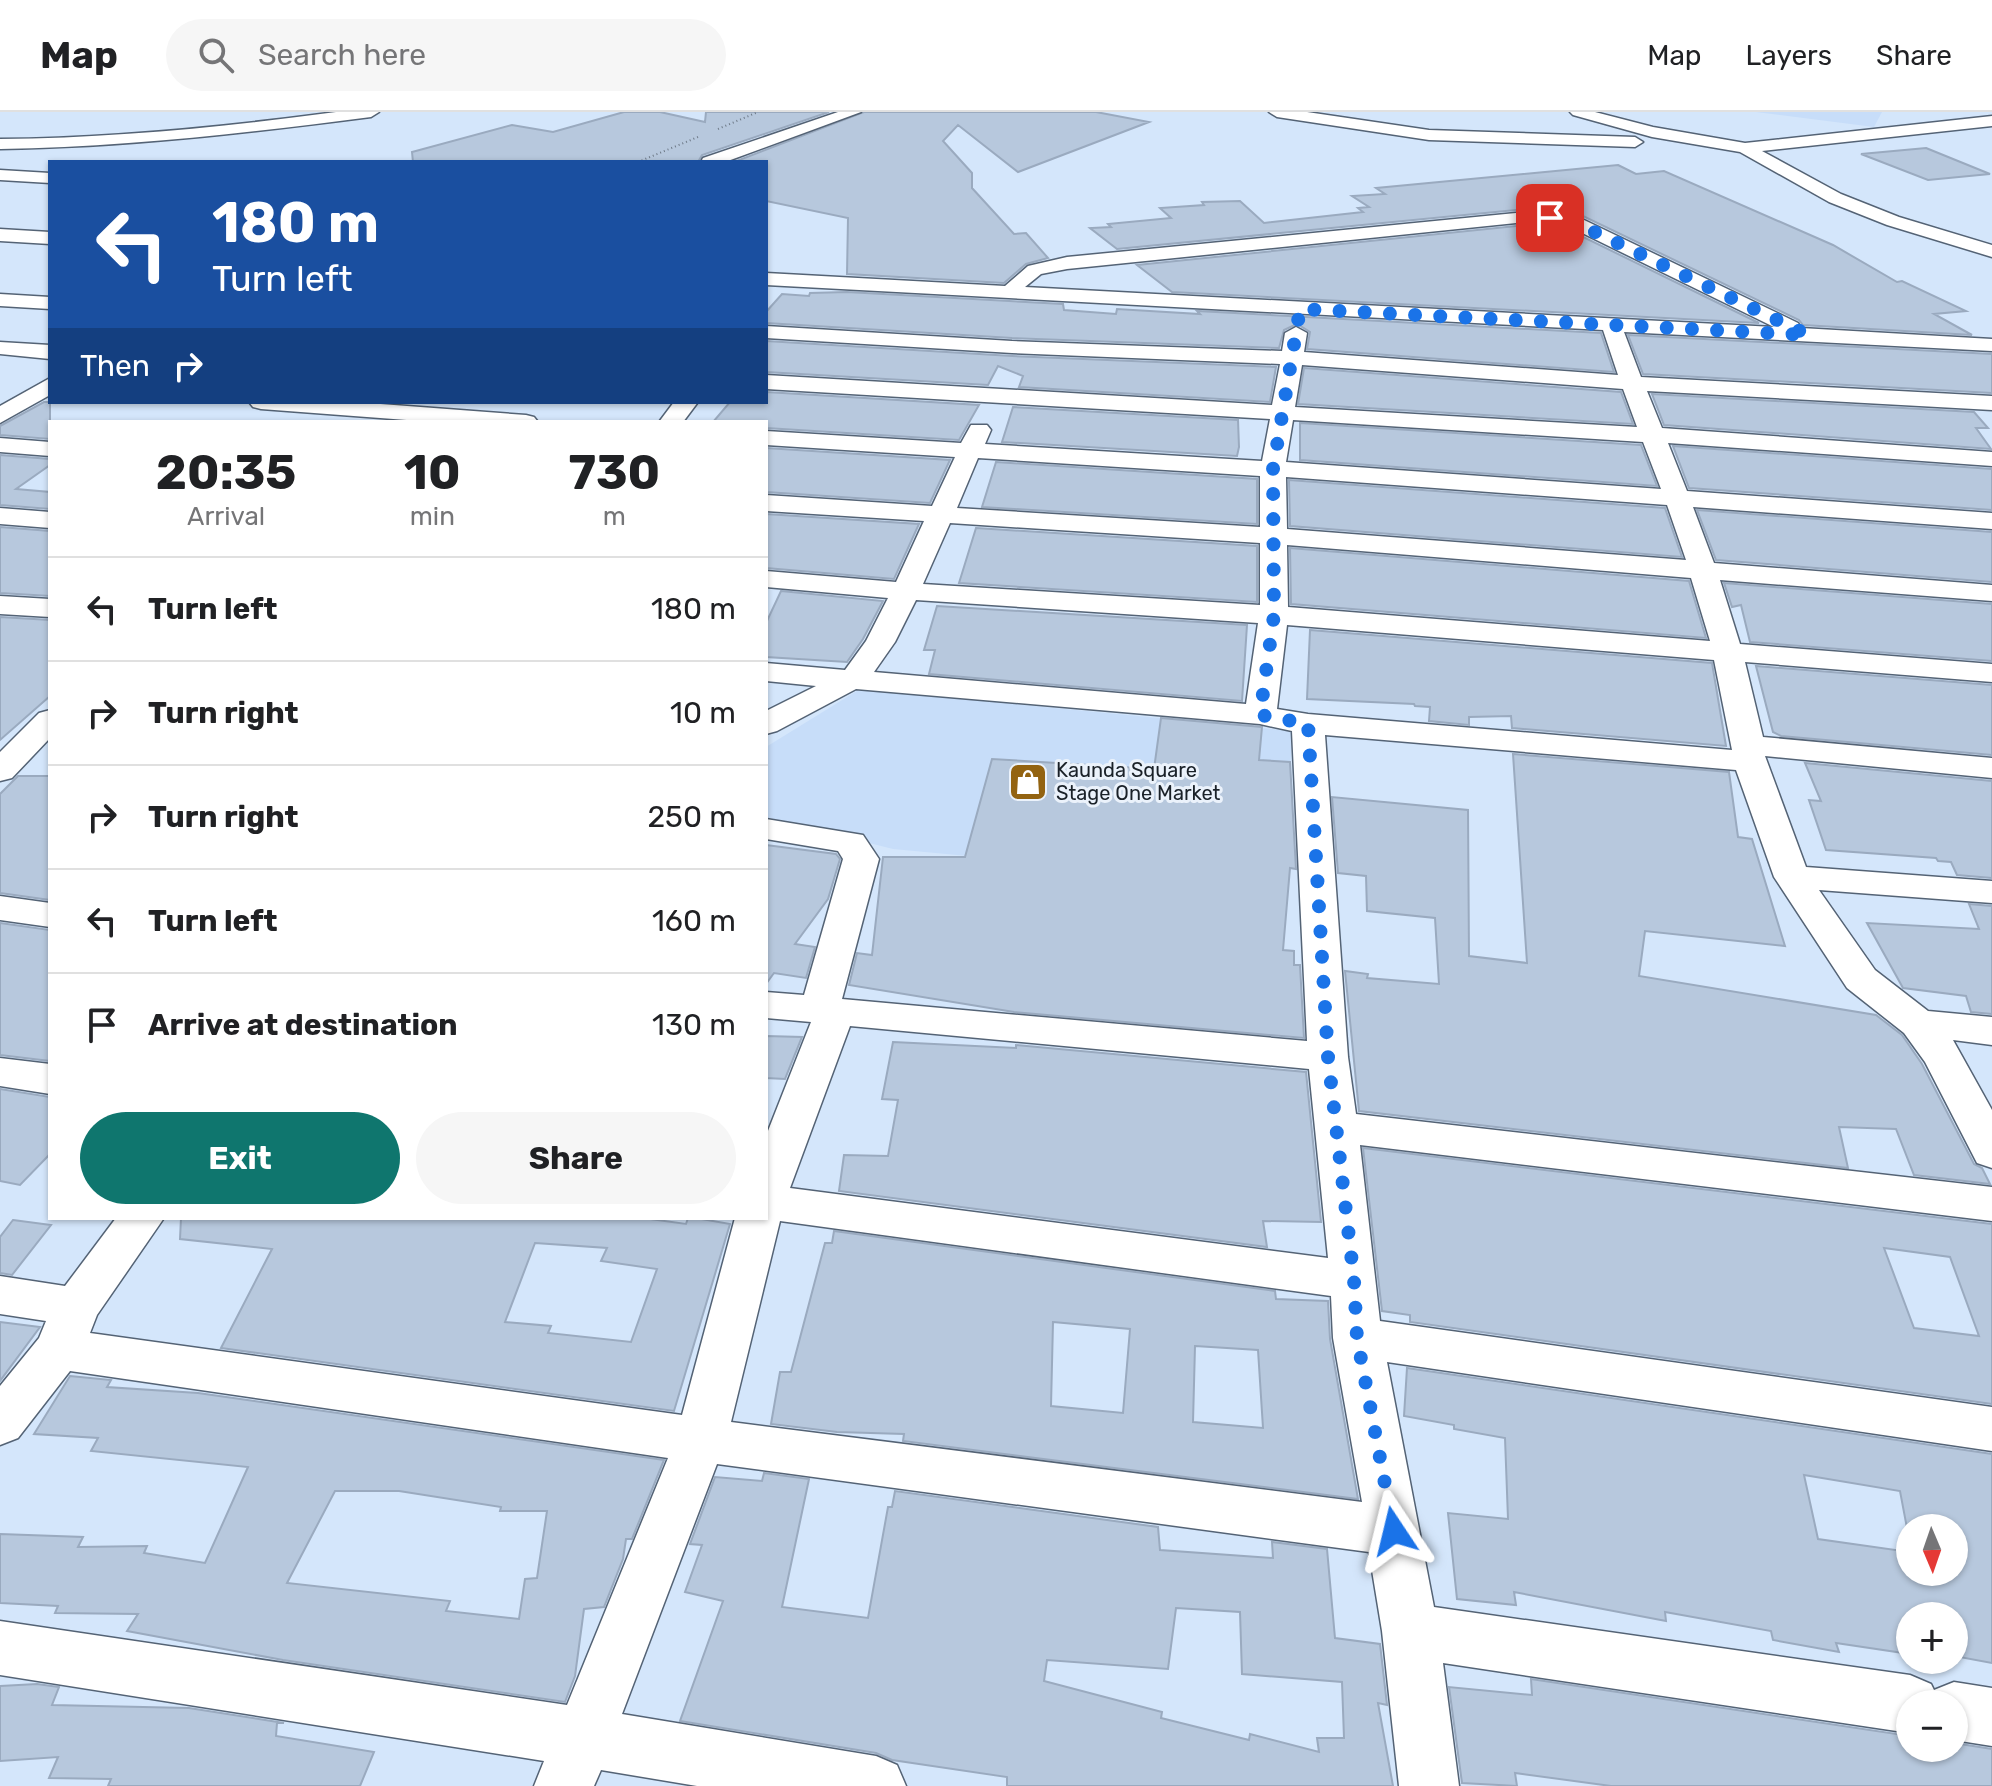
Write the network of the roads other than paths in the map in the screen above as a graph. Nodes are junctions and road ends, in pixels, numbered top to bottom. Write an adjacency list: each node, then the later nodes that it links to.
1 (371, 112): 7 (street)
2 (853, 112): 9 (street)
3 (1277, 112): 6 (street)
4 (1578, 112): 6 (street)
5 (1992, 121): 8 (street)
6 (1706, 141): 8 (street)
7 (0, 144)
8 (1745, 148): 14 (street)
9 (715, 160)
10 (0, 175): 11 (street)
11 (48, 178)
12 (0, 235): 13 (street)
13 (44, 237): 15 (street)
14 (1992, 251)
15 (0, 257)
16 (768, 281): 17 (street)
17 (1023, 293): 20 (street); 23 (street); 26 (street)
18 (0, 300): 19 (street)
19 (48, 303)
20 (1300, 309): 21 (street); 29 (street)
21 (1611, 324): 23 (street); 32 (street)
22 (768, 332): 26 (street)
23 (1808, 335): 24 (street)
24 (1952, 343): 25 (street); 30 (street)
25 (1992, 345)
26 (1012, 347): 29 (street); 34 (street)
27 (0, 348): 28 (street)
28 (48, 352)
29 (1292, 358): 32 (street); 39 (street)
30 (1982, 378)
31 (768, 382): 34 (street)
32 (1631, 383): 35 (street); 41 (street)
33 (48, 387): 37 (street)
34 (995, 395): 39 (street); 45 (street)
35 (1992, 403)
36 (285, 404): 38 (street)
37 (4, 410)
38 (367, 411): 40 (street)
39 (1282, 412): 41 (street); 47 (street)
40 (497, 420)
41 (1654, 435): 46 (street); 48 (street)
42 (768, 438): 45 (street)
43 (0, 445): 44 (street)
44 (48, 449)
45 (970, 449): 47 (street); 51 (street)
46 (1992, 459)
47 (1273, 469): 48 (street); 54 (street)
48 (1677, 498): 53 (street); 55 (street)
49 (768, 503): 51 (street)
50 (0, 516): 52 (street)
51 (939, 516): 54 (street); 57 (street)
52 (48, 520)
53 (1992, 521)
54 (1272, 536): 55 (street); 61 (street)
55 (1704, 570): 58 (street); 62 (street)
56 (768, 579): 57 (street)
57 (906, 591): 61 (street); 65 (street)
58 (1992, 593)
59 (0, 605): 60 (street)
60 (48, 608)
61 (1274, 615): 62 (street); 66 (street)
62 (1729, 653): 64 (street); 70 (street)
63 (768, 672): 65 (street)
64 (1992, 673)
65 (854, 678): 66 (street); 68 (street)
66 (1260, 715): 69 (street)
67 (48, 722): 71 (street)
68 (768, 723)
69 (1308, 724): 70 (street); 83 (street)
70 (1749, 753): 73 (street); 75 (street)
71 (4, 764): 72 (street)
72 (48, 764)
73 (1992, 768)
74 (768, 829): 80 (street)
75 (1792, 877): 76 (street); 81 (street)
76 (1992, 892)
77 (0, 908): 78 (street)
78 (48, 915)
79 (768, 1005): 80 (street)
80 (827, 1012): 83 (street); 88 (street)
81 (1918, 1023): 82 (street); 87 (street)
82 (1992, 1031)
83 (1328, 1057): 86 (street)
84 (0, 1072): 85 (street)
85 (48, 1079)
86 (1336, 1127): 90 (street); 93 (street)
87 (1992, 1152)
88 (768, 1186)
89 (768, 1202): 93 (street)
90 (1992, 1204)
91 (140, 1220): 95 (street)
92 (757, 1220): 99 (street)
93 (1354, 1280): 96 (street)
94 (0, 1295): 95 (street)
95 (67, 1328): 97 (street); 99 (street)
96 (1357, 1338): 98 (street); 100 (street)
97 (0, 1423)
98 (1992, 1429)
99 (701, 1440): 100 (street); 106 (street)
100 (1394, 1531): 101 (street)
101 (1410, 1631): 103 (street); 108 (street)
102 (0, 1648): 106 (street)
103 (1896, 1702)
104 (1968, 1713): 105 (street)
105 (1992, 1717)
106 (574, 1761): 107 (street)
107 (876, 1786)
108 (1429, 1786)

